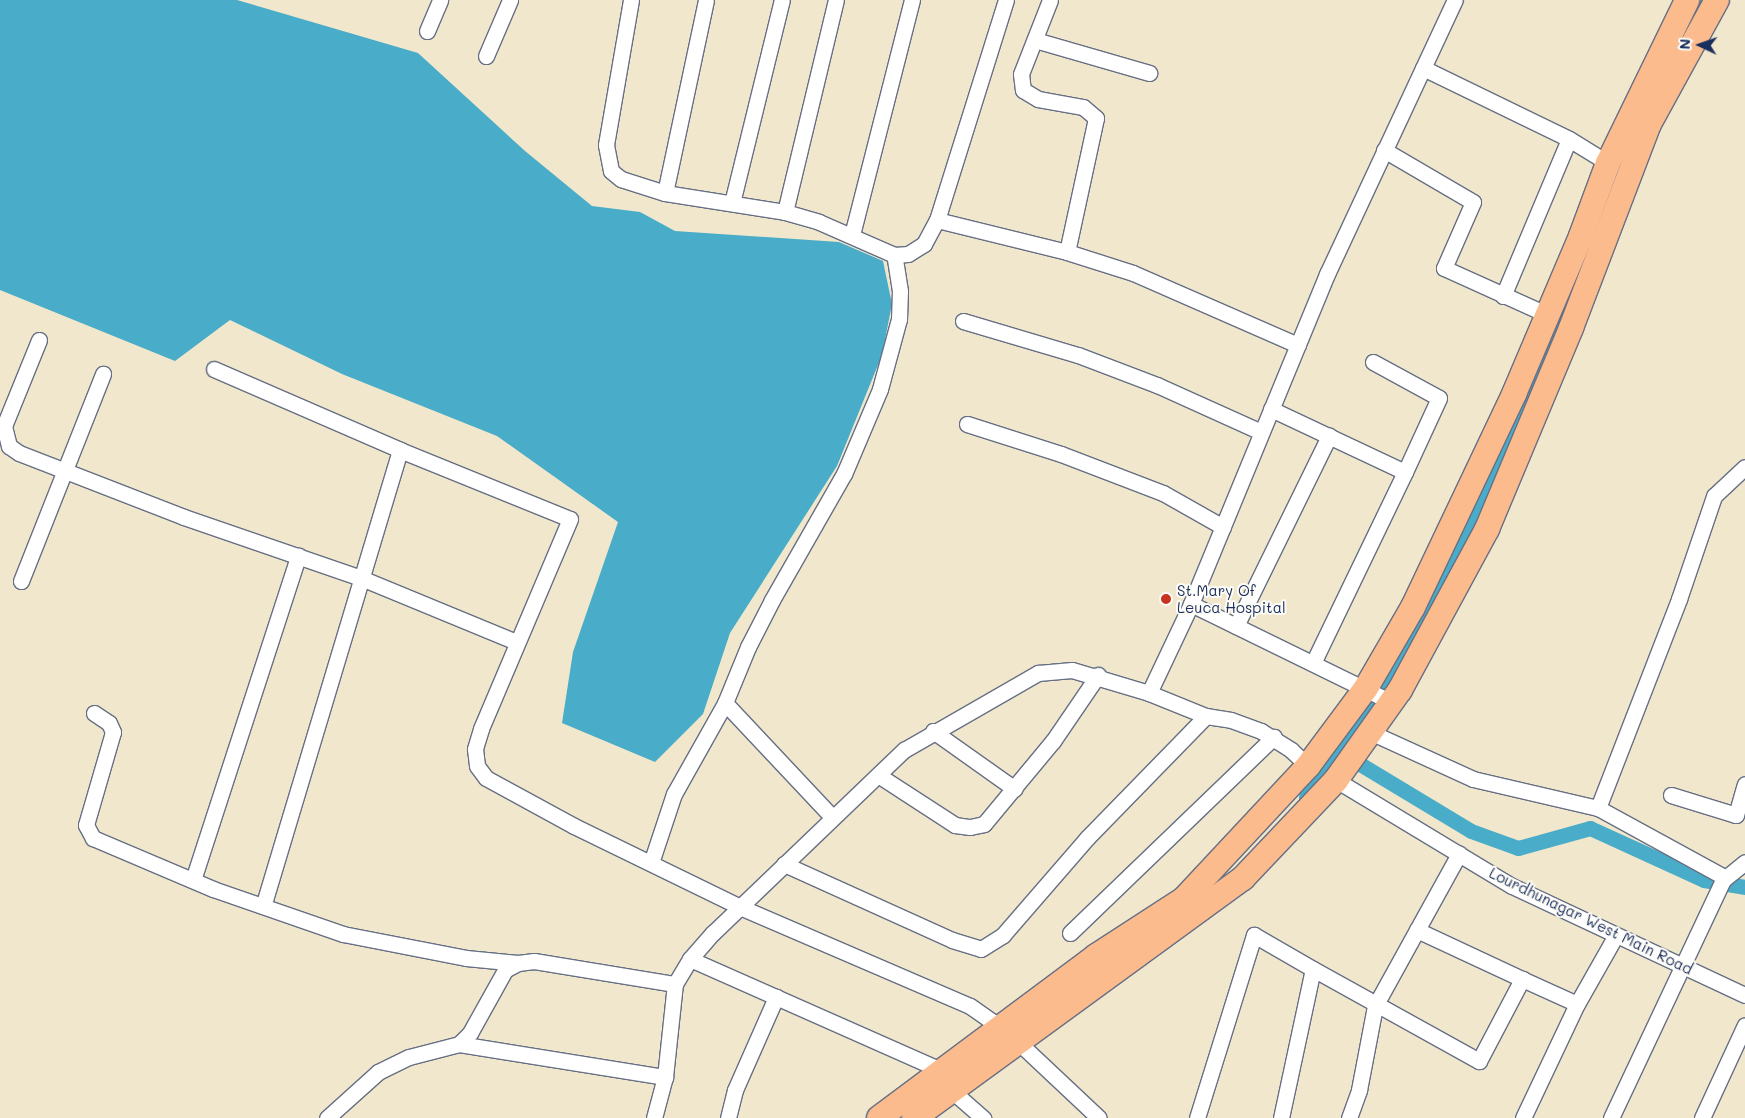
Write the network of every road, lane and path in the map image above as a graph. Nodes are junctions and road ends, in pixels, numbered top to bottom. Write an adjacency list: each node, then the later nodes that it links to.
1 (440, 0): 13 (street)
2 (510, 0): 15 (street)
3 (631, 0): 21 (street)
4 (706, 0): 21 (street)
5 (782, 0): 22 (street)
6 (836, 0): 23 (street)
7 (912, 0): 25 (street)
8 (1006, 0): 24 (street)
9 (1050, 0): 14 (street)
10 (1455, 0): 16 (street)
11 (1687, 0): 20 (main road)
12 (1717, 0): 54 (main road)
13 (428, 31)
14 (1035, 40): 17 (street); 26 (street)
15 (486, 56)
16 (1423, 68): 18 (street); 19 (street)
17 (1149, 73)
18 (1569, 139): 20 (street); 28 (street)
19 (1384, 150): 28 (street); 32 (street)
20 (1608, 163): 29 (main road)
21 (665, 193): 22 (street)
22 (732, 203): 23 (street)
23 (785, 212): 25 (street)
24 (937, 220): 26 (street); 27 (street)
25 (852, 235): 27 (street)
26 (1067, 252): 32 (street)
27 (894, 255): 55 (street)
28 (1503, 296): 29 (street)
29 (1548, 315): 54 (main road)
30 (963, 321): 38 (street)
31 (39, 340): 42 (street)
32 (1298, 345): 36 (street)
33 (1374, 362): 43 (street)
34 (214, 369): 40 (street)
35 (103, 374): 42 (street)
36 (1271, 409): 38 (street); 39 (street)
37 (967, 424): 44 (street)
38 (1261, 432): 44 (street)
39 (1329, 436): 43 (street); 49 (street)
40 (400, 450): 46 (street); 50 (street)
41 (1745, 467): 67 (street)
42 (64, 470): 45 (street); 47 (street)
43 (1405, 472): 51 (street)
44 (1223, 527): 48 (street)
45 (298, 556): 46 (street); 73 (street)
46 (361, 578): 50 (street); 75 (street)
47 (21, 581)
48 (1191, 604): 49 (street); 53 (street)
49 (1236, 626): 51 (street)
50 (516, 642): 71 (street)
51 (1313, 663): 54 (street)
52 (1098, 675): 53 (street); 58 (street); 65 (street)
53 (1149, 693): 57 (street)
54 (1379, 695): 59 (main road); 61 (main road)
55 (725, 703): 68 (street); 71 (street)
56 (94, 713): 73 (street)
57 (1206, 716): 60 (street); 72 (street)
58 (933, 731): 63 (street); 65 (street)
59 (1370, 732): 62 (main road); 67 (street)
60 (1274, 738): 61 (street); 78 (street)
61 (1308, 766): 91 (main road)
62 (1346, 766): 69 (street, Lourdhunagar West Main Road); 91 (main road)
63 (878, 776): 65 (street); 68 (street)
64 (1745, 784): 66 (street)
65 (1015, 790)
66 (1671, 795)
67 (1598, 808): 74 (street)
68 (832, 817): 72 (street)
69 (1459, 854): 77 (street); 79 (street, Lourdhunagar West Main Road)
70 (1745, 862): 74 (street)
71 (651, 863): 76 (street)
72 (784, 864): 76 (street)
73 (193, 880): 75 (street)
74 (1722, 881): 82 (street)
75 (263, 906): 81 (street)
76 (740, 907): 80 (street); 91 (street)
77 (1417, 930): 84 (street); 89 (street)
78 (1070, 933)
79 (1616, 935): 82 (street, Lourdhunagar West Main Road); 88 (street)
80 (690, 959): 85 (street); 87 (street)
81 (518, 963): 85 (street); 92 (street)
82 (1681, 965): 86 (street, Lourdhunagar West Main Road); 106 (street)
83 (1313, 969): 89 (street); 102 (street); 103 (street)
84 (1522, 978): 88 (street); 89 (street)
85 (675, 984): 93 (street)
86 (1745, 995)
87 (776, 997): 94 (street); 97 (street)
88 (1577, 1004): 105 (street)
89 (1376, 1006): 104 (street)
90 (1745, 1025): 107 (street)
91 (1010, 1034): 94 (main road); 101 (street)
92 (459, 1044): 93 (street); 95 (street)
93 (665, 1077): 96 (street)
94 (947, 1081): 98 (main road); 99 (main road); 100 (street)
95 (327, 1118)
96 (654, 1118)
97 (728, 1118)
98 (879, 1118)
99 (914, 1118)
100 (982, 1118)
101 (1098, 1118)
102 (1197, 1118)
103 (1281, 1118)
104 (1349, 1118)
105 (1523, 1118)
106 (1611, 1118)
107 (1702, 1118)

